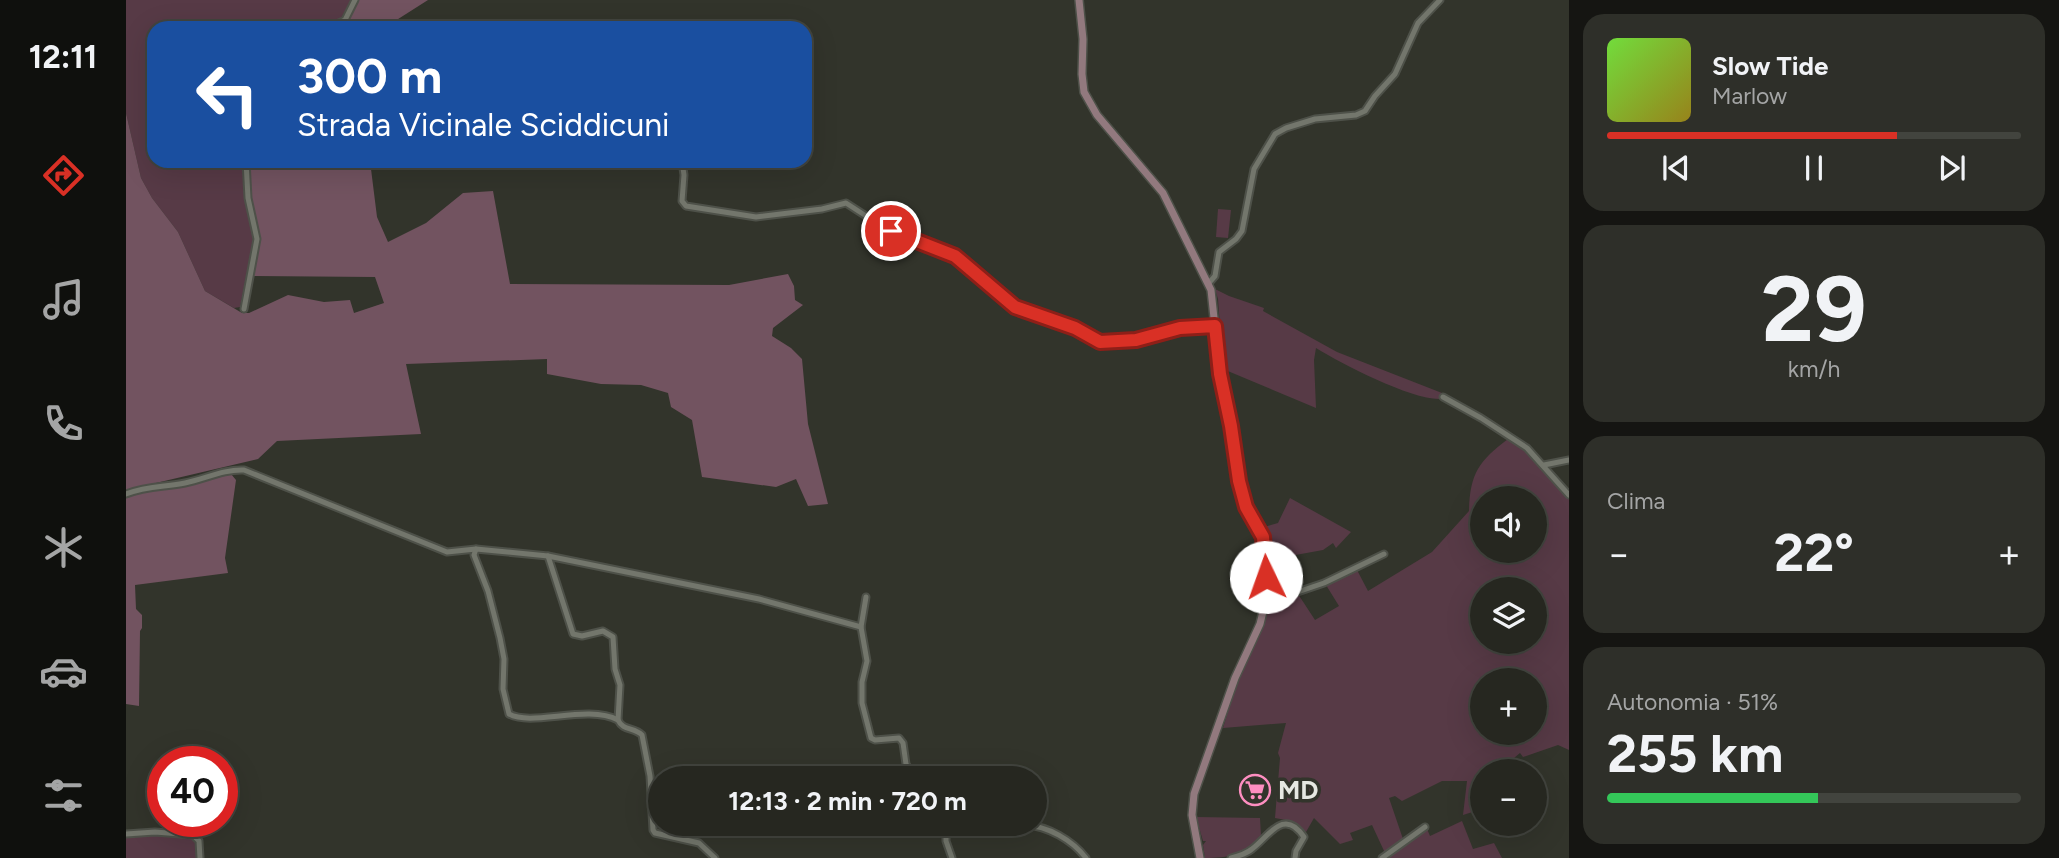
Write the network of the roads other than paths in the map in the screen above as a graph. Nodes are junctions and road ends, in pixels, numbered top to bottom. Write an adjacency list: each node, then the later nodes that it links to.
1 (355, 0): 4 (street)
2 (1079, 0): 7 (street)
3 (1440, 0): 7 (street)
4 (343, 21)
5 (246, 168): 8 (street)
6 (682, 168): 9 (street)
7 (1208, 284): 9 (street)
8 (244, 309)
9 (1215, 326): 19 (street)
10 (1443, 397): 12 (street)
11 (1569, 460): 12 (street)
12 (1544, 466): 14 (street)
13 (126, 494): 15 (street)
14 (1569, 495)
15 (476, 549): 17 (street); 21 (street)
16 (1384, 554): 19 (street)
17 (548, 556): 20 (street); 21 (street)
18 (866, 597): 20 (street)
19 (1265, 603): 31 (street)
20 (861, 627): 22 (street)
21 (618, 720): 28 (street)
22 (907, 766)
23 (1425, 827): 34 (street)
24 (1047, 830): 30 (street)
25 (126, 834): 27 (street)
26 (946, 836): 29 (street)
27 (200, 858)
28 (715, 858)
29 (953, 858)
30 (1086, 858)
31 (1200, 858)
32 (1231, 858): 33 (street)
33 (1296, 858)
34 (1382, 858)

